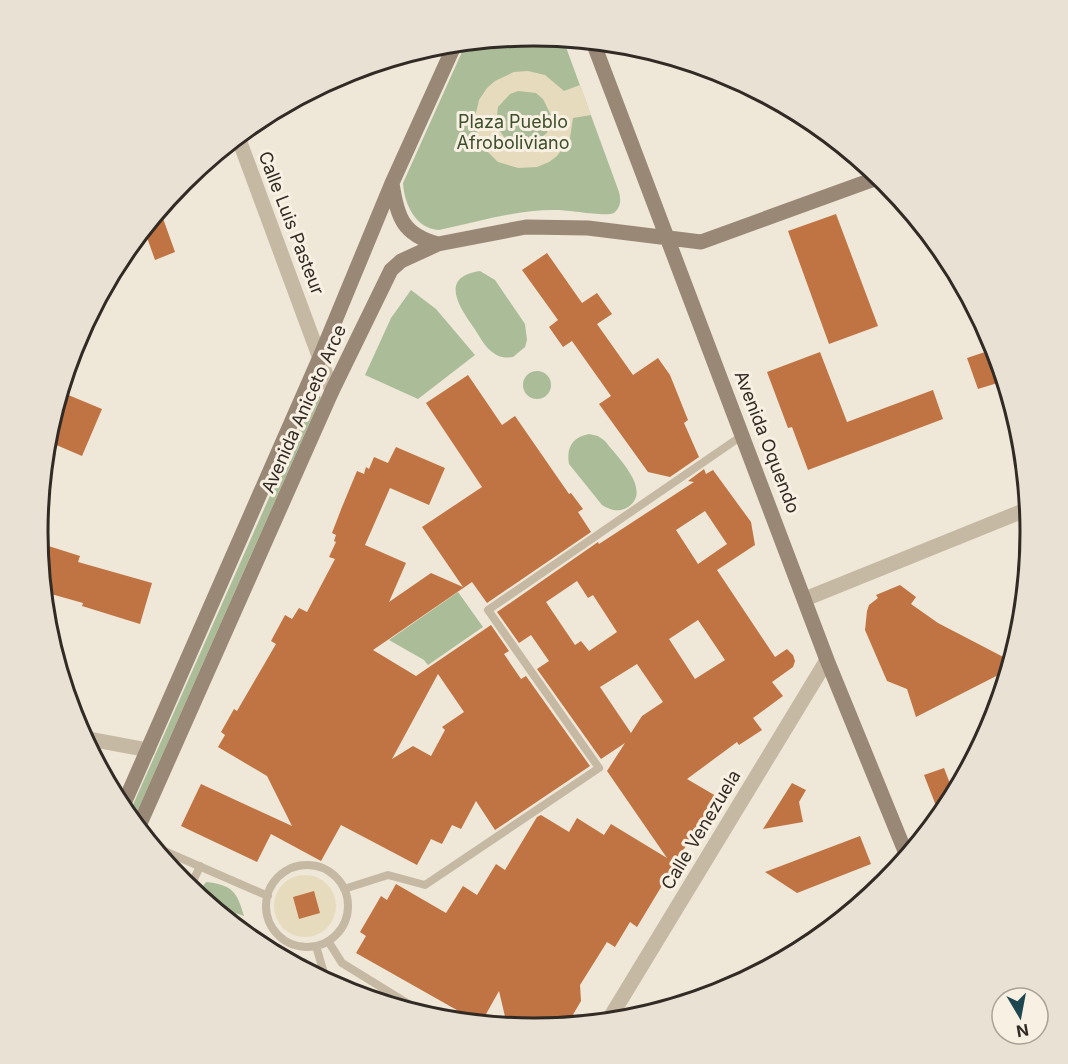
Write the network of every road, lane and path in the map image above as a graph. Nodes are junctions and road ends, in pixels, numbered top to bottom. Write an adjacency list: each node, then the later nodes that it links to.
1 (596, 51): 6 (main road, Avenida Oquendo)
2 (450, 54): 5 (main road, Avenida Aniceto Arce)
3 (241, 145): 8 (street, Calle Luis Pasteur)
4 (869, 181): 6 (main road, Avenida Aniceto Arce)
5 (392, 183): 7 (main road); 8 (main road, Avenida Aniceto Arce)
6 (669, 240): 7 (main road, Avenida Aniceto Arce); 10 (main road, Avenida Oquendo)
7 (438, 244): 9 (main road, Avenida Aniceto Arce)
8 (320, 357): 9 (street, Calle Luis Pasteur); 15 (main road, Avenida Aniceto Arce)
9 (332, 391): 17 (main road, Avenida Aniceto Arce)
10 (743, 435): 12 (main road, Avenida Oquendo); 22 (lane)
11 (1019, 513): 12 (street)
12 (805, 599): 13 (main road, Avenida Oquendo)
13 (827, 660): 18 (main road, Avenida Oquendo); 28 (street, Calle Venezuela)
14 (96, 740): 15 (street)
15 (148, 750): 16 (main road, Avenida Aniceto Arce)
16 (127, 797)
17 (142, 819)
18 (903, 847)
19 (170, 853): 20 (lane)
20 (200, 866): 21 (lane); 23 (lane)
21 (194, 878)
22 (344, 889): 23 (lane); 24 (lane)
23 (268, 896): 25 (lane)
24 (328, 941): 25 (lane); 27 (lane)
25 (316, 946): 26 (lane)
26 (323, 969)
27 (400, 998)
28 (615, 1010)

